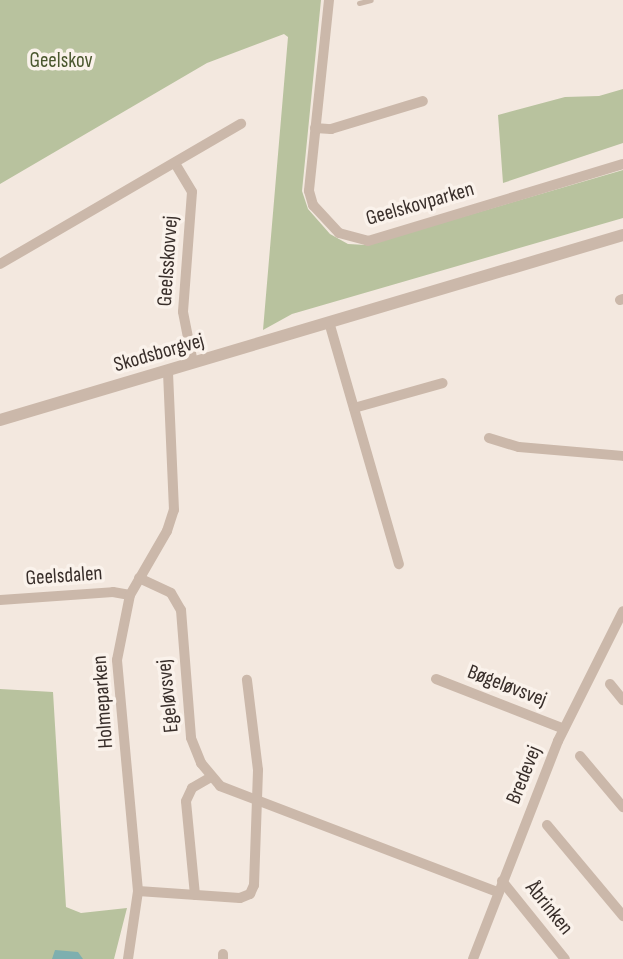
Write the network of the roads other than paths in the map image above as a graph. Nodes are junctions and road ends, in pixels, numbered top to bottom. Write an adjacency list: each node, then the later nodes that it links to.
1 (329, 0): 6 (street, Geelskovparken)
2 (371, 0): 3 (lane)
3 (359, 3)
4 (423, 101): 6 (street)
5 (241, 124): 8 (street)
6 (315, 128): 7 (street, Geelskovparken)
7 (623, 164)
8 (176, 165): 10 (street); 12 (street, Geelsskovvej)
9 (623, 235): 11 (street, Skodsborgvej)
10 (0, 264)
11 (329, 323): 12 (street, Skodsborgvej); 15 (street)
12 (193, 363): 13 (street, Skodsborgvej)
13 (168, 370): 16 (street, Skodsborgvej); 20 (street, Holmeparken)
14 (443, 383): 15 (street)
15 (354, 408): 19 (street)
16 (0, 420)
17 (489, 438): 18 (street)
18 (623, 456)
19 (399, 564)
20 (139, 578): 21 (street, Holmeparken); 30 (street, Egeløvsvej)
21 (130, 595): 22 (street, Geelsdalen); 35 (street, Holmeparken)
22 (0, 600)
23 (623, 611): 28 (street, Bredevej)
24 (436, 679): 28 (street, Bøgeløvsvej)
25 (247, 680): 31 (street)
26 (610, 684): 27 (street)
27 (623, 700)
28 (564, 729): 34 (street, Bredevej)
29 (580, 755): 32 (street)
30 (211, 777): 31 (street); 36 (street)
31 (257, 799): 34 (street); 36 (street)
32 (623, 807)
33 (547, 825): 37 (street)
34 (500, 887): 39 (street, Bredevej); 40 (street, Åbrinken)
35 (138, 891): 36 (street); 38 (street, Holmeparken)
36 (194, 895)
37 (623, 916)
38 (128, 959)
39 (473, 959)
40 (565, 959)

